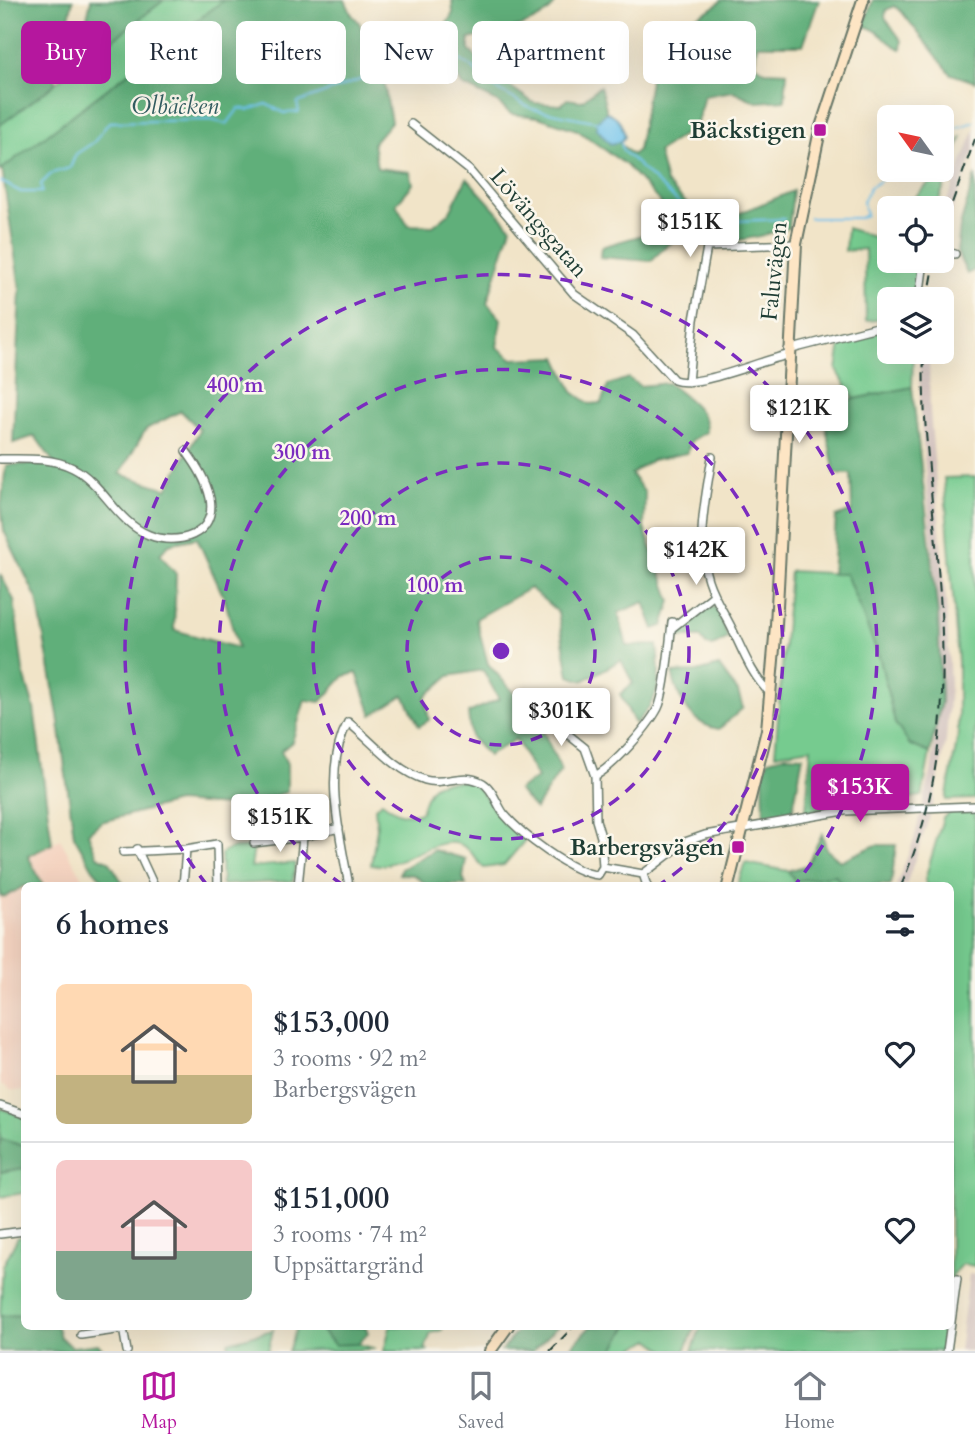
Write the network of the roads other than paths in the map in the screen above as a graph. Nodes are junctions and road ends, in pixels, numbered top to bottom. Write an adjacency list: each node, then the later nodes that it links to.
1 (863, 0): 3 (street, Faluvägen)
2 (411, 124): 6 (street, Lövängsgatan)
3 (796, 244): 5 (street, Faluvägen); 6 (street)
4 (877, 327): 5 (street)
5 (788, 352): 6 (street); 11 (street, Faluvägen)
6 (688, 382)
7 (186, 451): 9 (street)
8 (712, 457): 10 (street)
9 (0, 459)
10 (714, 595): 11 (street); 13 (street)
11 (770, 693): 16 (street, Faluvägen)
12 (540, 712): 13 (street)
13 (595, 776): 22 (street)
14 (975, 806): 16 (street)
15 (339, 828): 17 (street); 22 (street); 28 (street)
16 (743, 829): 23 (street); 30 (street, Faluvägen)
17 (303, 837): 18 (street); 27 (street)
18 (254, 843)
19 (137, 849): 20 (street); 21 (street); 24 (street)
20 (186, 849): 25 (street); 26 (street)
21 (123, 852)
22 (603, 867): 23 (street)
23 (643, 874): 29 (street)
24 (152, 882)
25 (183, 882)
26 (218, 882)
27 (298, 882)
28 (348, 882)
29 (646, 882)
30 (729, 882)
31 (0, 1106): 32 (street)
32 (21, 1113)
33 (21, 1231): 34 (street)
34 (0, 1234)
35 (957, 1279): 36 (street)
36 (954, 1301)
37 (111, 1330): 41 (street)
38 (123, 1330): 42 (street)
39 (506, 1330): 43 (street)
40 (950, 1330): 44 (street)
41 (81, 1335)
42 (127, 1351)
43 (490, 1351)
44 (947, 1351)

